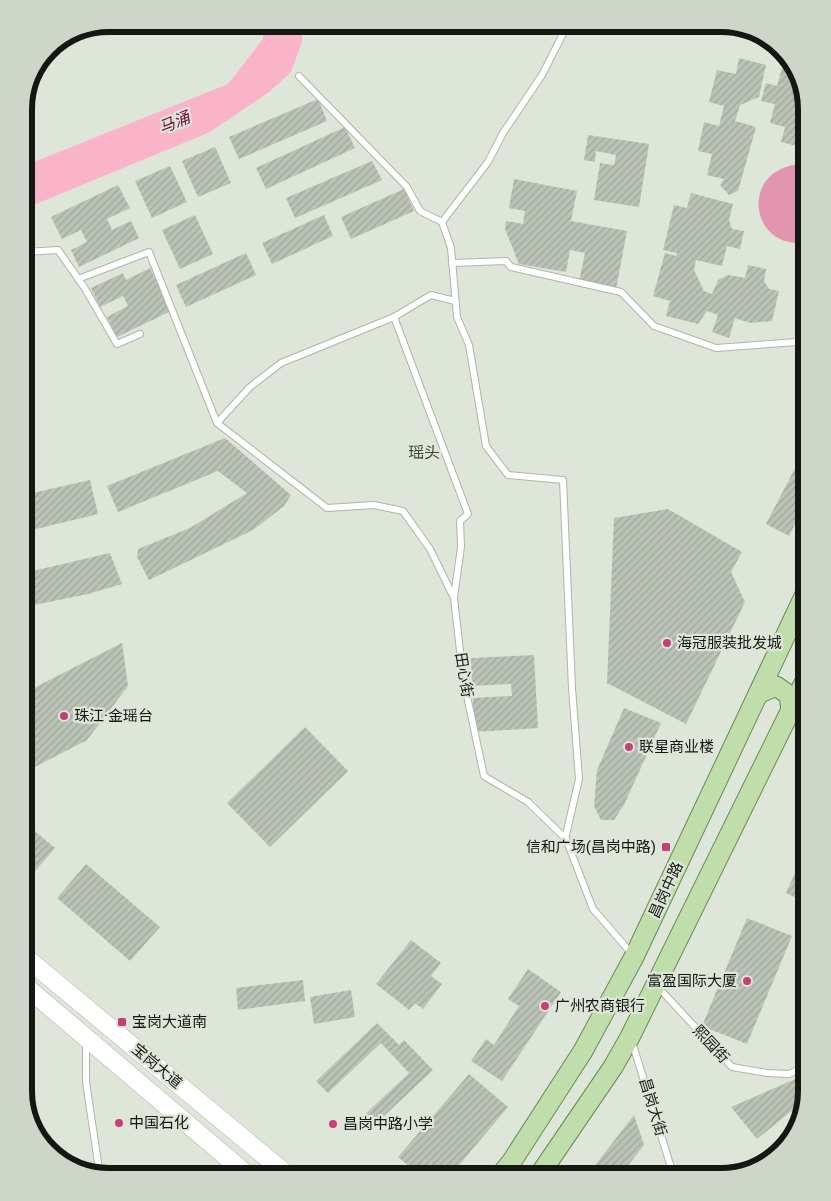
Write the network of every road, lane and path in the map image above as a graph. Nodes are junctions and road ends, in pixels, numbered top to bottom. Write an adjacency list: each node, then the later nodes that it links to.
1 (564, 33): 3 (lane)
2 (300, 76): 3 (lane)
3 (442, 222): 5 (lane)
4 (33, 251): 6 (lane)
5 (452, 264): 7 (lane); 10 (lane)
6 (78, 279): 9 (lane); 11 (lane)
7 (455, 301): 8 (lane); 17 (lane)
8 (394, 317): 11 (lane); 12 (lane)
9 (140, 334)
10 (798, 342)
11 (217, 423): 12 (lane, 田心街)
12 (454, 598): 17 (lane, 田心街)
13 (798, 629): 14 (main road, 昌岗中路)
14 (758, 694): 16 (main road); 18 (main road, 昌岗中路)
15 (798, 696): 16 (main road)
16 (791, 711): 20 (main road)
17 (565, 839): 18 (lane, 田心街)
18 (634, 957): 28 (main road, 昌岗中路)
19 (32, 963): 27 (main road, 宝岗大道)
20 (656, 985): 23 (main road); 24 (lane, 熙园街)
21 (32, 991): 22 (main road, 宝岗大道)
22 (86, 1037): 25 (lane); 26 (main road, 宝岗大道)
23 (630, 1037): 29 (main road); 30 (lane, 昌岗大街)
24 (798, 1070)
25 (99, 1167)
26 (239, 1168)
27 (279, 1168)
28 (506, 1168)
29 (544, 1168)
30 (671, 1168)

